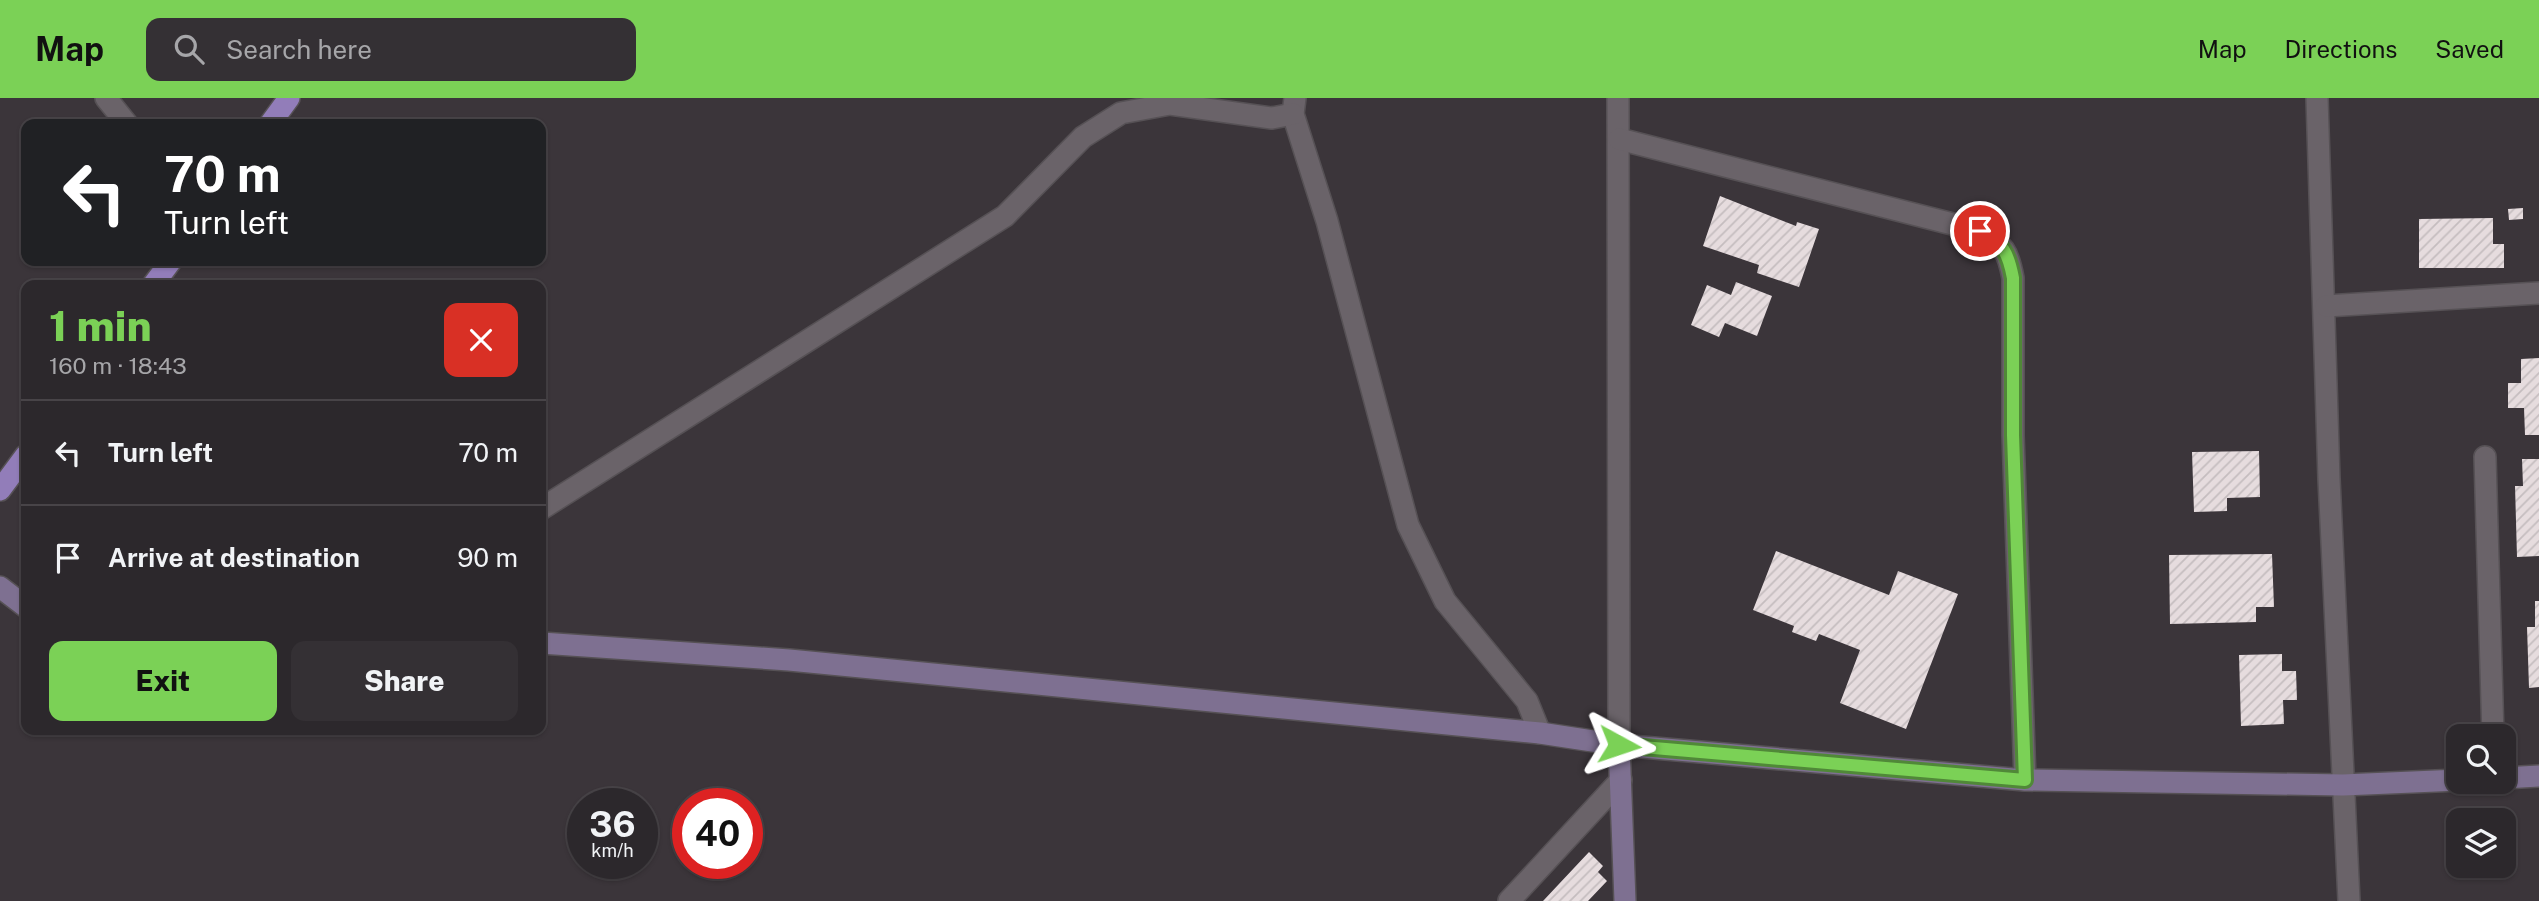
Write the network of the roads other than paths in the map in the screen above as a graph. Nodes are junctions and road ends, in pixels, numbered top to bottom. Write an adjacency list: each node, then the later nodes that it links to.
1 (106, 98): 6 (street)
2 (289, 98): 7 (main road)
3 (1618, 98): 8 (street)
4 (2317, 98): 12 (street)
5 (1294, 106): 16 (street); 21 (street)
6 (123, 119)
7 (274, 119)
8 (1619, 139): 22 (street); 26 (street)
9 (168, 266): 10 (main road)
10 (157, 280)
11 (2539, 293): 12 (street)
12 (2326, 306): 28 (street)
13 (2485, 457): 20 (street)
14 (21, 462): 15 (main road)
15 (0, 490)
16 (546, 506)
17 (0, 587): 18 (street)
18 (21, 603)
19 (546, 643): 21 (street)
20 (2493, 724)
21 (1540, 733): 22 (street)
22 (1619, 745): 25 (street); 26 (street)
23 (2539, 776): 24 (street)
24 (2516, 777)
25 (1621, 780): 29 (street); 30 (street)
26 (2025, 780): 28 (street)
27 (2446, 781): 28 (street)
28 (2343, 785): 31 (street)
29 (1508, 901)
30 (1625, 901)
31 (2349, 901)

